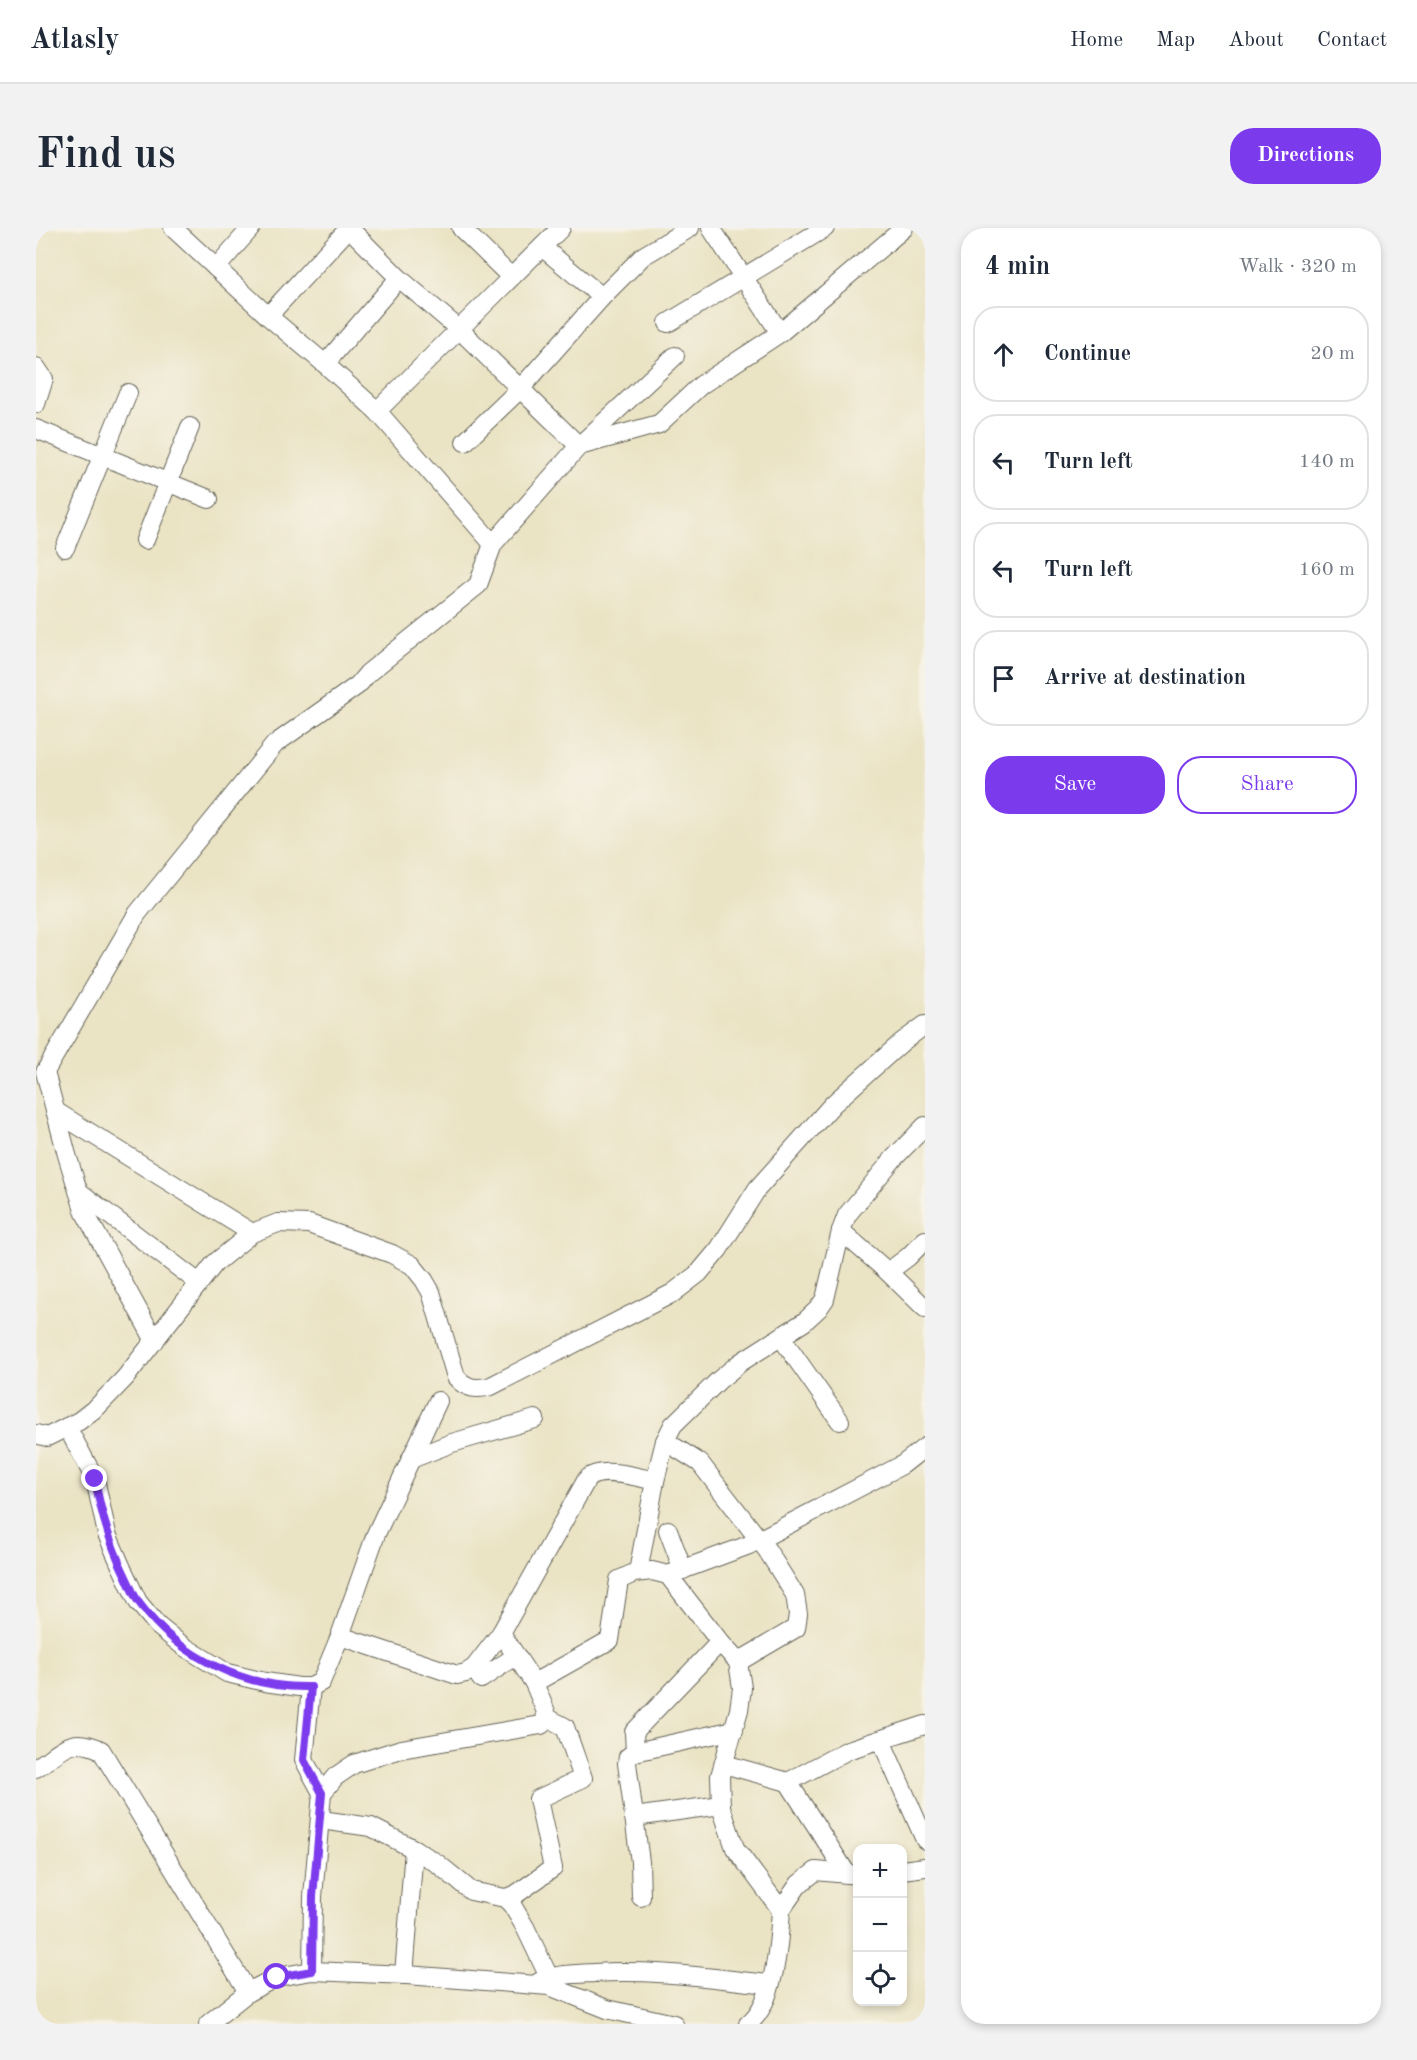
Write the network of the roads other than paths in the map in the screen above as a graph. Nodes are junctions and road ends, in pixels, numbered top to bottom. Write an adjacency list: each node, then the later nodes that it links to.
1 (173, 228): 10 (street)
2 (251, 228): 10 (street)
3 (461, 228): 11 (street)
4 (561, 228): 9 (street)
5 (690, 228): 14 (street)
6 (711, 228): 13 (street)
7 (825, 228): 13 (street)
8 (904, 228): 18 (street)
9 (542, 247): 11 (street); 14 (street)
10 (216, 268): 15 (street)
11 (512, 277): 17 (street)
12 (399, 278): 15 (street); 17 (street); 20 (street)
13 (744, 278): 16 (street); 18 (street)
14 (602, 297): 22 (street)
15 (268, 316): 20 (street)
16 (668, 323)
17 (460, 330): 22 (street); 25 (street)
18 (780, 333): 29 (street)
19 (675, 356): 29 (street)
20 (325, 364): 25 (street)
21 (36, 366): 24 (street)
22 (521, 388): 28 (street); 29 (street)
23 (128, 393): 30 (street)
24 (36, 404)
25 (377, 411): 34 (street)
26 (190, 427): 31 (street)
27 (36, 429): 30 (street)
28 (465, 442)
29 (579, 446): 34 (street)
30 (102, 456): 31 (street); 35 (street)
31 (168, 482): 32 (street); 33 (street)
32 (209, 499)
33 (145, 540)
34 (493, 544): 37 (street)
35 (65, 548)
36 (925, 1025): 41 (street)
37 (47, 1098): 39 (street); 41 (street)
38 (925, 1126): 40 (street)
39 (78, 1191): 44 (street); 47 (street)
40 (841, 1231): 43 (street); 46 (street)
41 (252, 1233): 44 (street)
42 (925, 1240): 43 (street)
43 (888, 1272): 45 (street)
44 (199, 1283): 47 (street)
45 (925, 1308)
46 (781, 1337): 50 (street); 53 (street)
47 (154, 1341): 51 (street)
48 (438, 1401): 55 (street)
49 (535, 1419): 55 (street)
50 (840, 1421)
51 (67, 1427): 52 (street); 68 (street)
52 (40, 1440)
53 (665, 1441): 56 (street); 58 (street)
54 (925, 1447): 58 (street)
55 (411, 1459): 62 (street)
56 (655, 1481): 59 (street); 61 (street)
57 (668, 1530): 60 (street)
58 (759, 1540): 60 (street); 65 (street)
59 (638, 1572): 60 (street); 67 (street)
60 (676, 1573): 63 (street)
61 (501, 1633): 64 (street); 66 (street)
62 (340, 1636): 66 (street); 68 (street)
63 (720, 1642): 65 (street); 73 (street)
64 (516, 1656): 66 (street); 67 (street)
65 (738, 1662): 71 (street)
66 (474, 1668)
67 (534, 1683): 69 (street)
68 (311, 1687): 77 (street)
69 (546, 1717): 77 (street); 87 (street)
70 (925, 1725): 72 (street)
71 (734, 1730): 73 (street); 74 (street)
72 (881, 1740): 76 (street); 81 (street)
73 (636, 1752): 79 (street)
74 (724, 1764): 76 (street); 78 (street)
75 (36, 1768): 93 (street)
76 (788, 1782): 85 (street)
77 (322, 1793): 80 (street)
78 (721, 1805): 79 (street); 88 (street)
79 (634, 1817): 86 (street)
80 (321, 1820): 82 (street); 89 (street)
81 (925, 1840)
82 (414, 1849): 87 (street); 90 (street)
83 (925, 1867): 84 (street)
84 (907, 1869)
85 (852, 1874): 88 (street)
86 (641, 1897)
87 (505, 1899): 91 (street)
88 (781, 1910): 92 (street)
89 (312, 1971): 90 (street); 93 (street)
90 (404, 1975): 91 (street)
91 (550, 1979): 92 (street); 94 (street); 94 (street)
92 (770, 1984): 95 (street)
93 (248, 1992): 96 (street)
94 (567, 1993): 97 (street)
95 (752, 2022)
96 (208, 2024)
97 (674, 2024)

